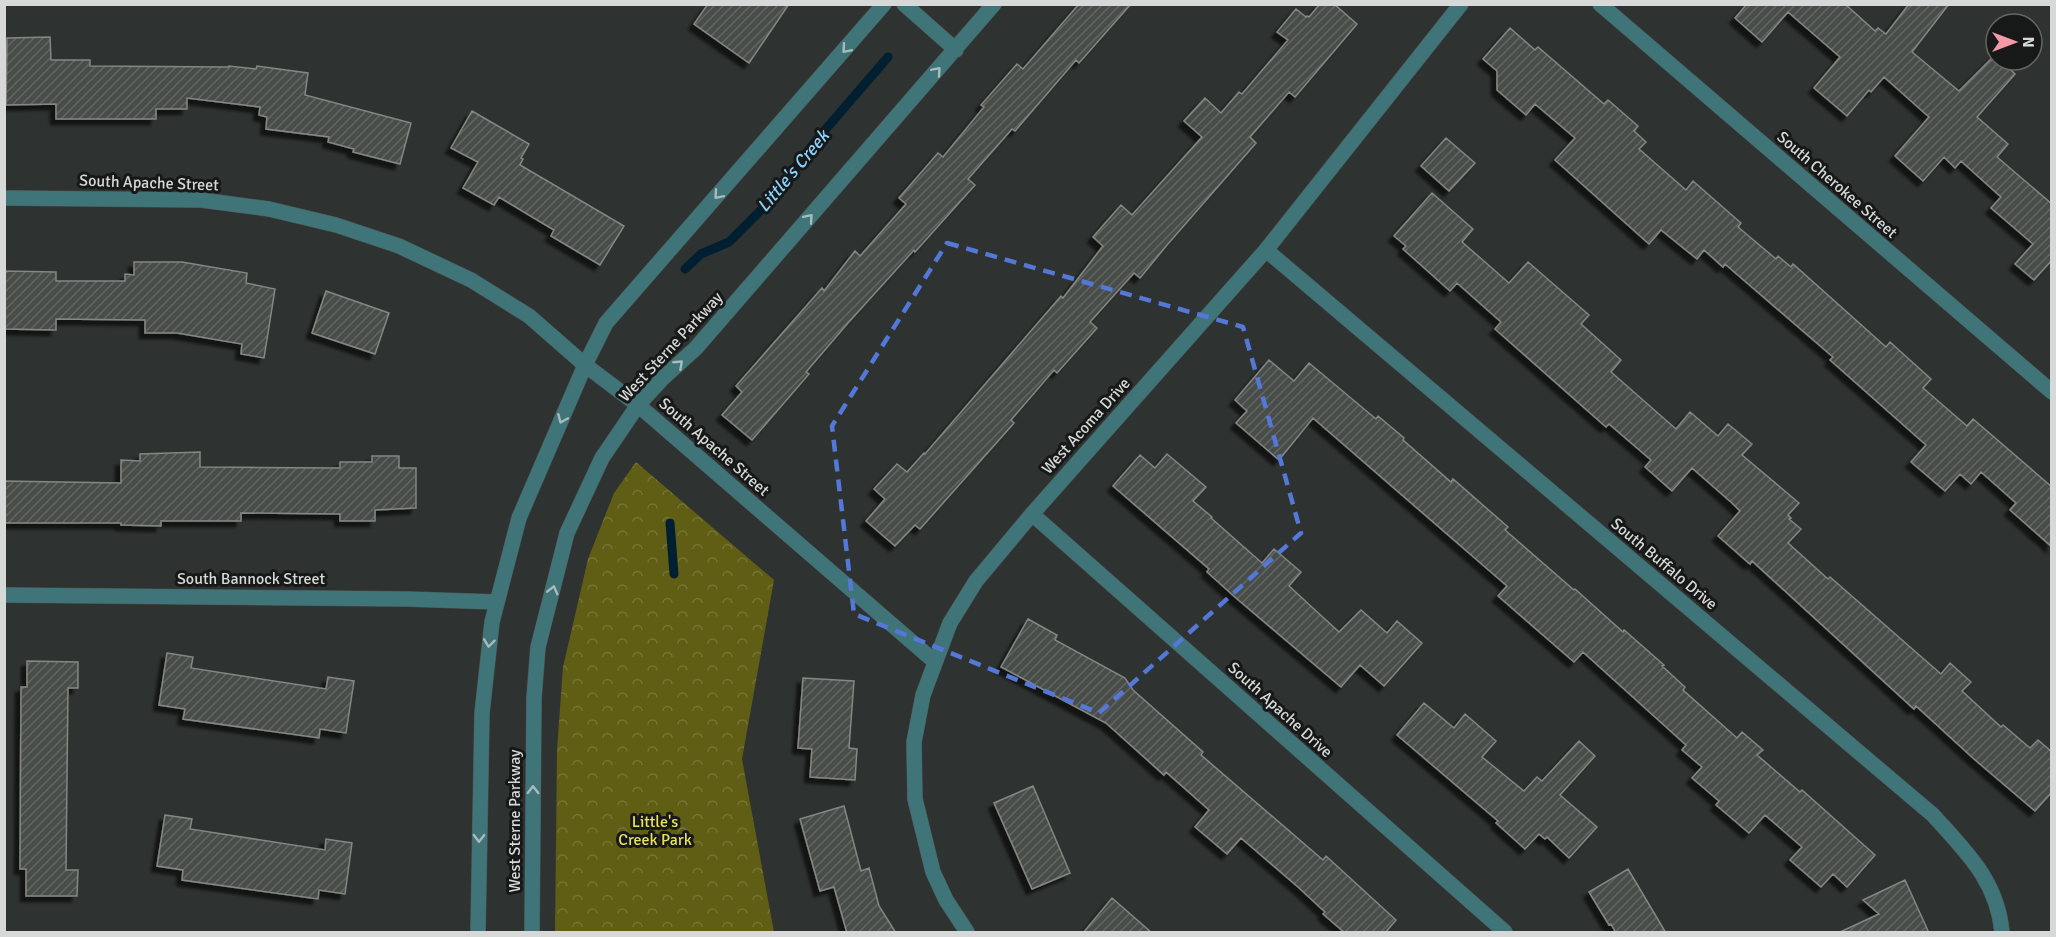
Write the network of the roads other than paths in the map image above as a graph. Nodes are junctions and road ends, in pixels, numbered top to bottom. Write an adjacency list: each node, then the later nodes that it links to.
1 (884, 4): 9 (street, West Sterne Parkway, one-way to 9)
2 (904, 4): 6 (street)
3 (994, 4): 6 (street, West Sterne Parkway)
4 (1461, 4): 8 (street, West Acoma Drive)
5 (1600, 4): 10 (street, South Cherokee Street)
6 (956, 50): 11 (street, West Sterne Parkway, one-way to 6)
7 (4, 198): 9 (street, South Apache Street)
8 (1266, 250): 12 (street, West Acoma Drive); 20 (street, South Buffalo Drive)
9 (585, 365): 11 (street, South Apache Street); 14 (street, West Sterne Parkway, one-way to 14)
10 (2052, 392)
11 (638, 405): 15 (street, South Apache Street); 17 (street, West Sterne Parkway, one-way to 11)
12 (1032, 514): 15 (street, West Acoma Drive); 19 (street, South Apache Drive)
13 (4, 596): 14 (street, South Bannock Street)
14 (497, 602): 16 (street, West Sterne Parkway, one-way to 16)
15 (934, 661): 18 (street, West Acoma Drive)
16 (478, 933)
17 (532, 933)
18 (967, 933)
19 (1505, 933)
20 (2002, 933)

